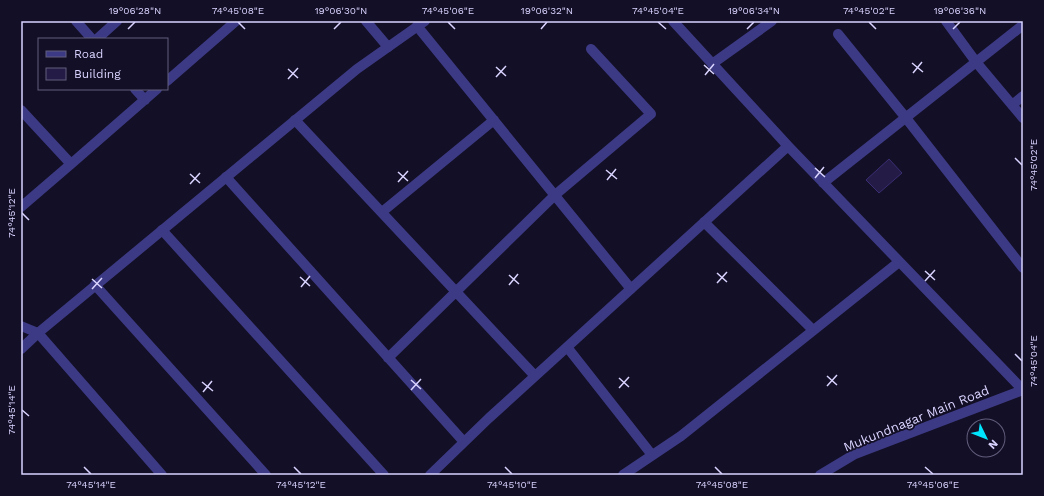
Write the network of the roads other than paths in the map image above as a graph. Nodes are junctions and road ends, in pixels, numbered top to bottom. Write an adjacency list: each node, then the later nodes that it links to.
1 (76, 21): 11 (street)
2 (117, 21): 12 (street)
3 (236, 21): 17 (street)
4 (366, 21): 13 (street)
5 (673, 21): 16 (street)
6 (772, 21): 16 (street)
7 (946, 21): 15 (street)
8 (421, 24): 13 (street); 27 (street)
9 (1023, 25): 15 (street)
10 (838, 34): 24 (street)
11 (91, 38)
12 (97, 38)
13 (388, 47): 26 (street)
14 (591, 49): 32 (street)
15 (976, 62): 22 (street); 24 (street)
16 (712, 64): 28 (street)
17 (168, 80)
18 (136, 90): 21 (street)
19 (157, 90): 21 (street)
20 (1023, 96): 22 (street)
21 (145, 100): 29 (street)
22 (1012, 105): 25 (street)
23 (21, 110): 29 (street)
24 (906, 118): 31 (street); 38 (street)
25 (1023, 118)
26 (295, 120): 30 (street); 34 (street)
27 (494, 120): 32 (street); 34 (street)
28 (788, 146): 31 (street); 35 (street)
29 (71, 164): 33 (street)
30 (226, 177): 36 (street); 47 (street)
31 (823, 183): 37 (street)
32 (555, 195): 40 (street); 41 (street)
33 (21, 207)
34 (382, 212): 41 (street)
35 (704, 222): 40 (street); 43 (street)
36 (162, 230): 39 (street); 54 (street)
37 (899, 262): 43 (street); 49 (street)
38 (1023, 268)
39 (95, 285): 44 (street); 53 (street)
40 (631, 289): 45 (street)
41 (456, 291): 47 (street); 48 (street)
42 (21, 326): 44 (street)
43 (813, 330): 51 (street)
44 (38, 333): 46 (street); 52 (street)
45 (567, 347): 48 (street); 51 (street)
46 (21, 349)
47 (388, 358): 50 (street)
48 (535, 376): 50 (street)
49 (1023, 390): 57 (street, Mukundnagar Main Road)
50 (464, 442): 55 (street)
51 (652, 456): 56 (street)
52 (162, 475)
53 (266, 475)
54 (384, 475)
55 (430, 475)
56 (623, 475)
57 (820, 475)

